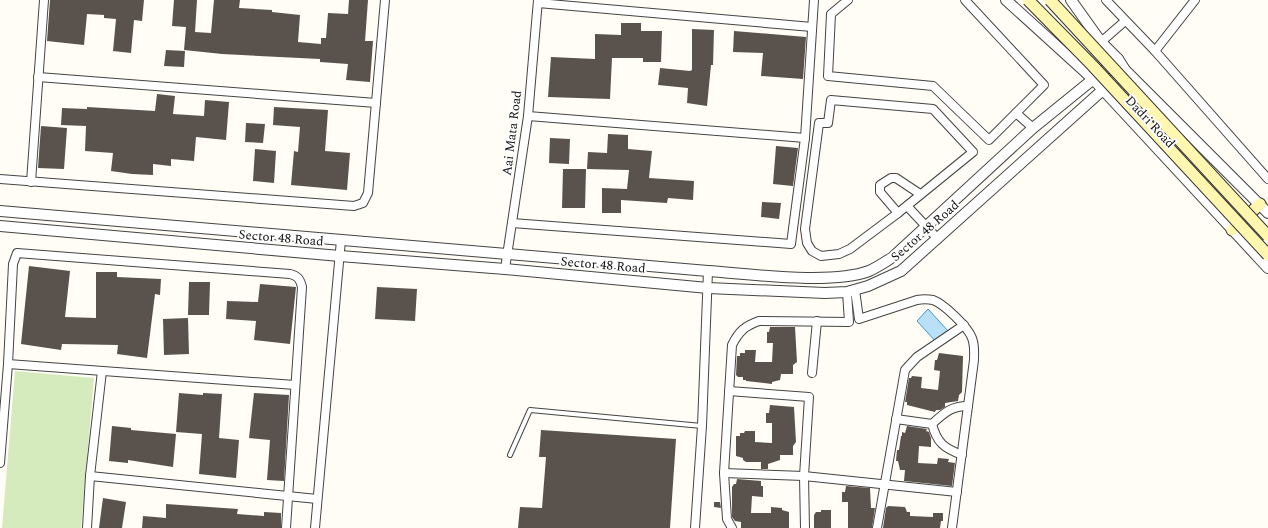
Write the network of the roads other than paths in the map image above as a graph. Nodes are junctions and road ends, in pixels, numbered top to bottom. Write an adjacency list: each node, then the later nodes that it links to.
1 (44, 0): 19 (street)
2 (385, 0): 22 (street)
3 (814, 0): 14 (street)
4 (848, 0): 23 (street)
5 (966, 0): 23 (street)
6 (1006, 0): 20 (street, Dadri Road)
7 (1028, 0): 44 (main road, bridge)
8 (1050, 0): 40 (main road, bridge)
9 (1071, 0): 15 (street, Dadri Road)
10 (1106, 0): 13 (street)
11 (1196, 0): 16 (street)
12 (538, 1): 14 (street); 24 (street, Aai Mata Road)
13 (1125, 21): 15 (street); 16 (street)
14 (812, 27): 26 (street)
15 (1101, 42): 17 (street, Dadri Road)
16 (1154, 51): 28 (street)
17 (1118, 59): 18 (street, Dadri Road); 20 (street, Sector 48 Road)
18 (1125, 70): 21 (street, Sector 48 Road); 31 (street, Dadri Road)
19 (38, 77): 22 (street); 29 (street)
20 (1094, 79): 21 (street, Dadri Road); 25 (street, Sector 48 Road)
21 (1103, 90): 39 (street, Dadri Road); 41 (street, Sector 48 Road)
22 (376, 103): 29 (street)
23 (1016, 112): 25 (street)
24 (528, 116): 26 (street); 36 (street, Aai Mata Road)
25 (1033, 128): 38 (street, Sector 48 Road)
26 (805, 138): 36 (street)
27 (0, 179): 29 (street)
28 (1268, 179)
29 (31, 182)
30 (920, 194): 32 (street); 34 (street); 34 (street)
31 (1260, 204): 35 (street, Dadri Road); 39 (main road)
32 (907, 206): 34 (street); 38 (street)
33 (0, 212): 42 (street, Sector 48 Road)
34 (898, 213)
35 (1268, 213)
36 (512, 223): 43 (street, Aai Mata Road)
37 (0, 226): 45 (street, Sector 48 Road)
38 (926, 226): 41 (street); 48 (street, Sector 48 Road)
39 (1232, 230): 46 (street, Dadri Road)
40 (1268, 236)
41 (938, 239): 50 (street, Sector 48 Road)
42 (341, 240): 43 (street, Sector 48 Road); 45 (street)
43 (507, 254): 47 (street, Aai Mata Road); 48 (street, Sector 48 Road)
44 (1268, 255)
45 (340, 256): 47 (street, Sector 48 Road); 71 (street)
46 (1268, 268)
47 (505, 269): 49 (street, Sector 48 Road)
48 (708, 271): 49 (street)
49 (708, 288): 50 (street, Sector 48 Road); 61 (street)
50 (851, 291): 51 (street); 52 (street)
51 (817, 321): 55 (street); 57 (street)
52 (964, 325): 58 (street); 59 (street)
53 (8, 364): 54 (street); 56 (street); 64 (street)
54 (102, 371): 56 (street); 66 (street)
55 (812, 373)
56 (295, 386): 70 (street)
57 (729, 391): 65 (street); 67 (street)
58 (968, 406): 60 (street); 63 (street)
59 (896, 420): 60 (street); 68 (street)
60 (932, 424): 63 (street)
61 (702, 426): 62 (lane); 75 (street)
62 (510, 455)
63 (962, 455): 69 (street)
64 (0, 463)
65 (724, 473): 67 (street); 76 (street)
66 (90, 476): 70 (street); 72 (street)
67 (804, 476): 68 (street); 77 (street)
68 (885, 485): 69 (street); 78 (street)
69 (957, 492): 79 (street)
70 (288, 496): 71 (street); 73 (street)
71 (317, 498): 74 (street)
72 (87, 528)
73 (286, 528)
74 (315, 528)
75 (695, 528)
76 (732, 528)
77 (805, 528)
78 (877, 528)
79 (952, 528)

